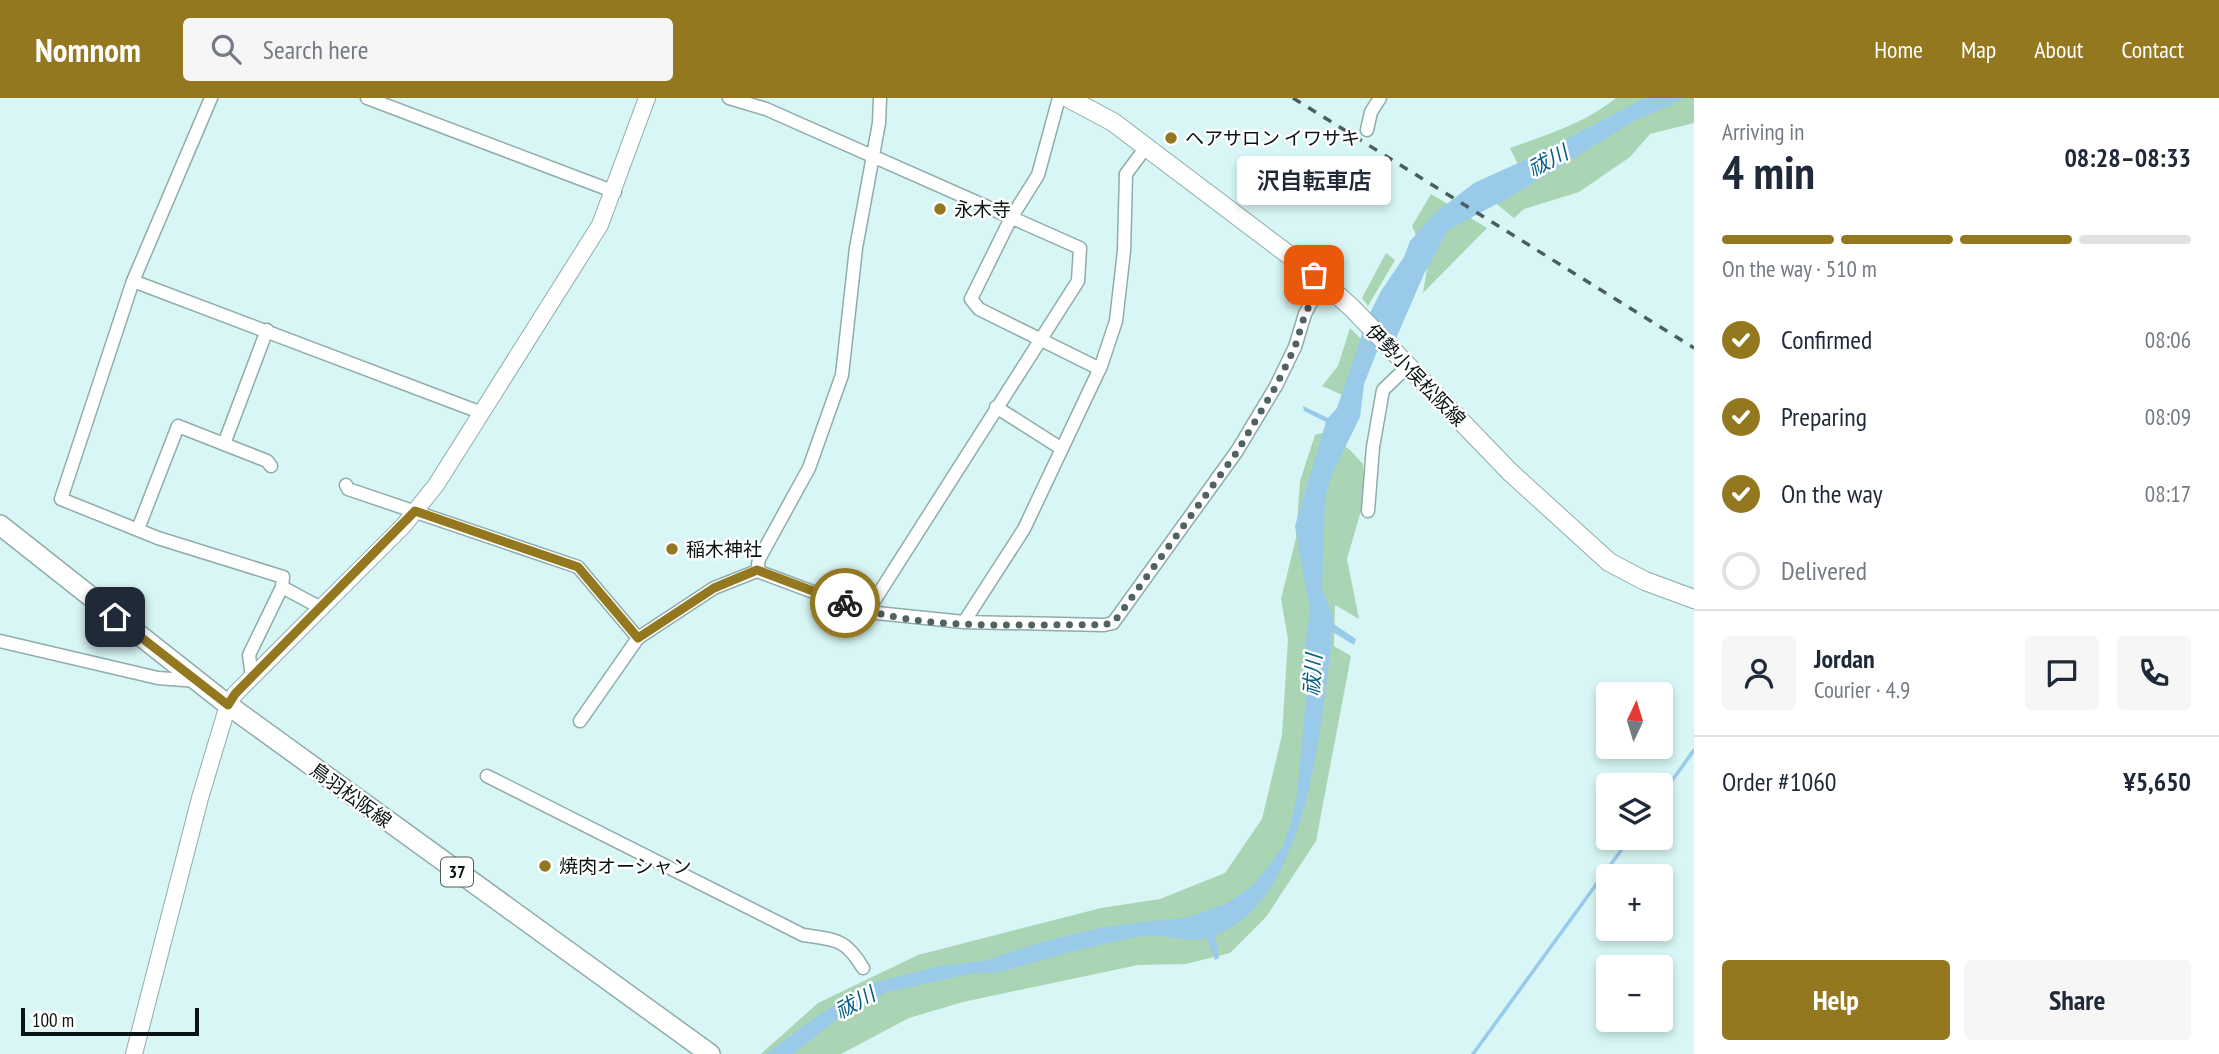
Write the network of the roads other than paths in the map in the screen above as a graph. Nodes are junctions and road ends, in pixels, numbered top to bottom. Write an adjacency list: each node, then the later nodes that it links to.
1 (211, 98): 14 (street)
2 (367, 98): 12 (street)
3 (647, 98): 12 (street)
4 (729, 98): 11 (street)
5 (880, 98): 11 (street)
6 (1059, 98): 13 (street)
7 (1068, 98): 10 (main road, 伊勢小俣松阪線)
8 (1380, 98): 9 (street)
9 (1367, 130)
10 (1146, 147): 15 (main road, 伊勢小俣松阪線); 19 (street)
11 (873, 155): 13 (street); 30 (street)
12 (615, 192): 21 (street)
13 (1011, 218): 17 (street); 17 (street)
14 (133, 281): 16 (street); 29 (street)
15 (1322, 282): 18 (main road, 伊勢小俣松阪線); 35 (street)
16 (267, 330): 21 (street); 22 (street)
17 (1039, 339): 19 (street); 20 (street)
18 (1406, 364): 27 (street); 32 (main road, 伊勢小俣松阪線)
19 (1100, 369): 23 (street)
20 (996, 407): 23 (street); 34 (street)
21 (482, 413): 26 (street)
22 (224, 444): 24 (street); 29 (street)
23 (1062, 449): 35 (street)
24 (271, 466)
25 (346, 485): 26 (street)
26 (415, 511): 33 (street); 36 (street)
27 (1368, 511)
28 (0, 525): 39 (main road, 鳥羽松阪線 / 37)
29 (138, 529): 31 (street)
30 (757, 570): 34 (street); 36 (street)
31 (282, 587): 33 (street); 38 (street)
32 (1694, 599)
33 (321, 608): 38 (street)
34 (867, 612): 35 (street)
35 (964, 622)
36 (638, 638): 41 (street)
37 (0, 641): 39 (street)
38 (252, 677): 40 (street)
39 (197, 681): 40 (main road, 鳥羽松阪線 / 37)
40 (228, 705): 44 (street); 45 (main road, 鳥羽松阪線 / 37)
41 (580, 720)
42 (487, 776): 43 (street)
43 (863, 968)
44 (134, 1054)
45 (710, 1054)

